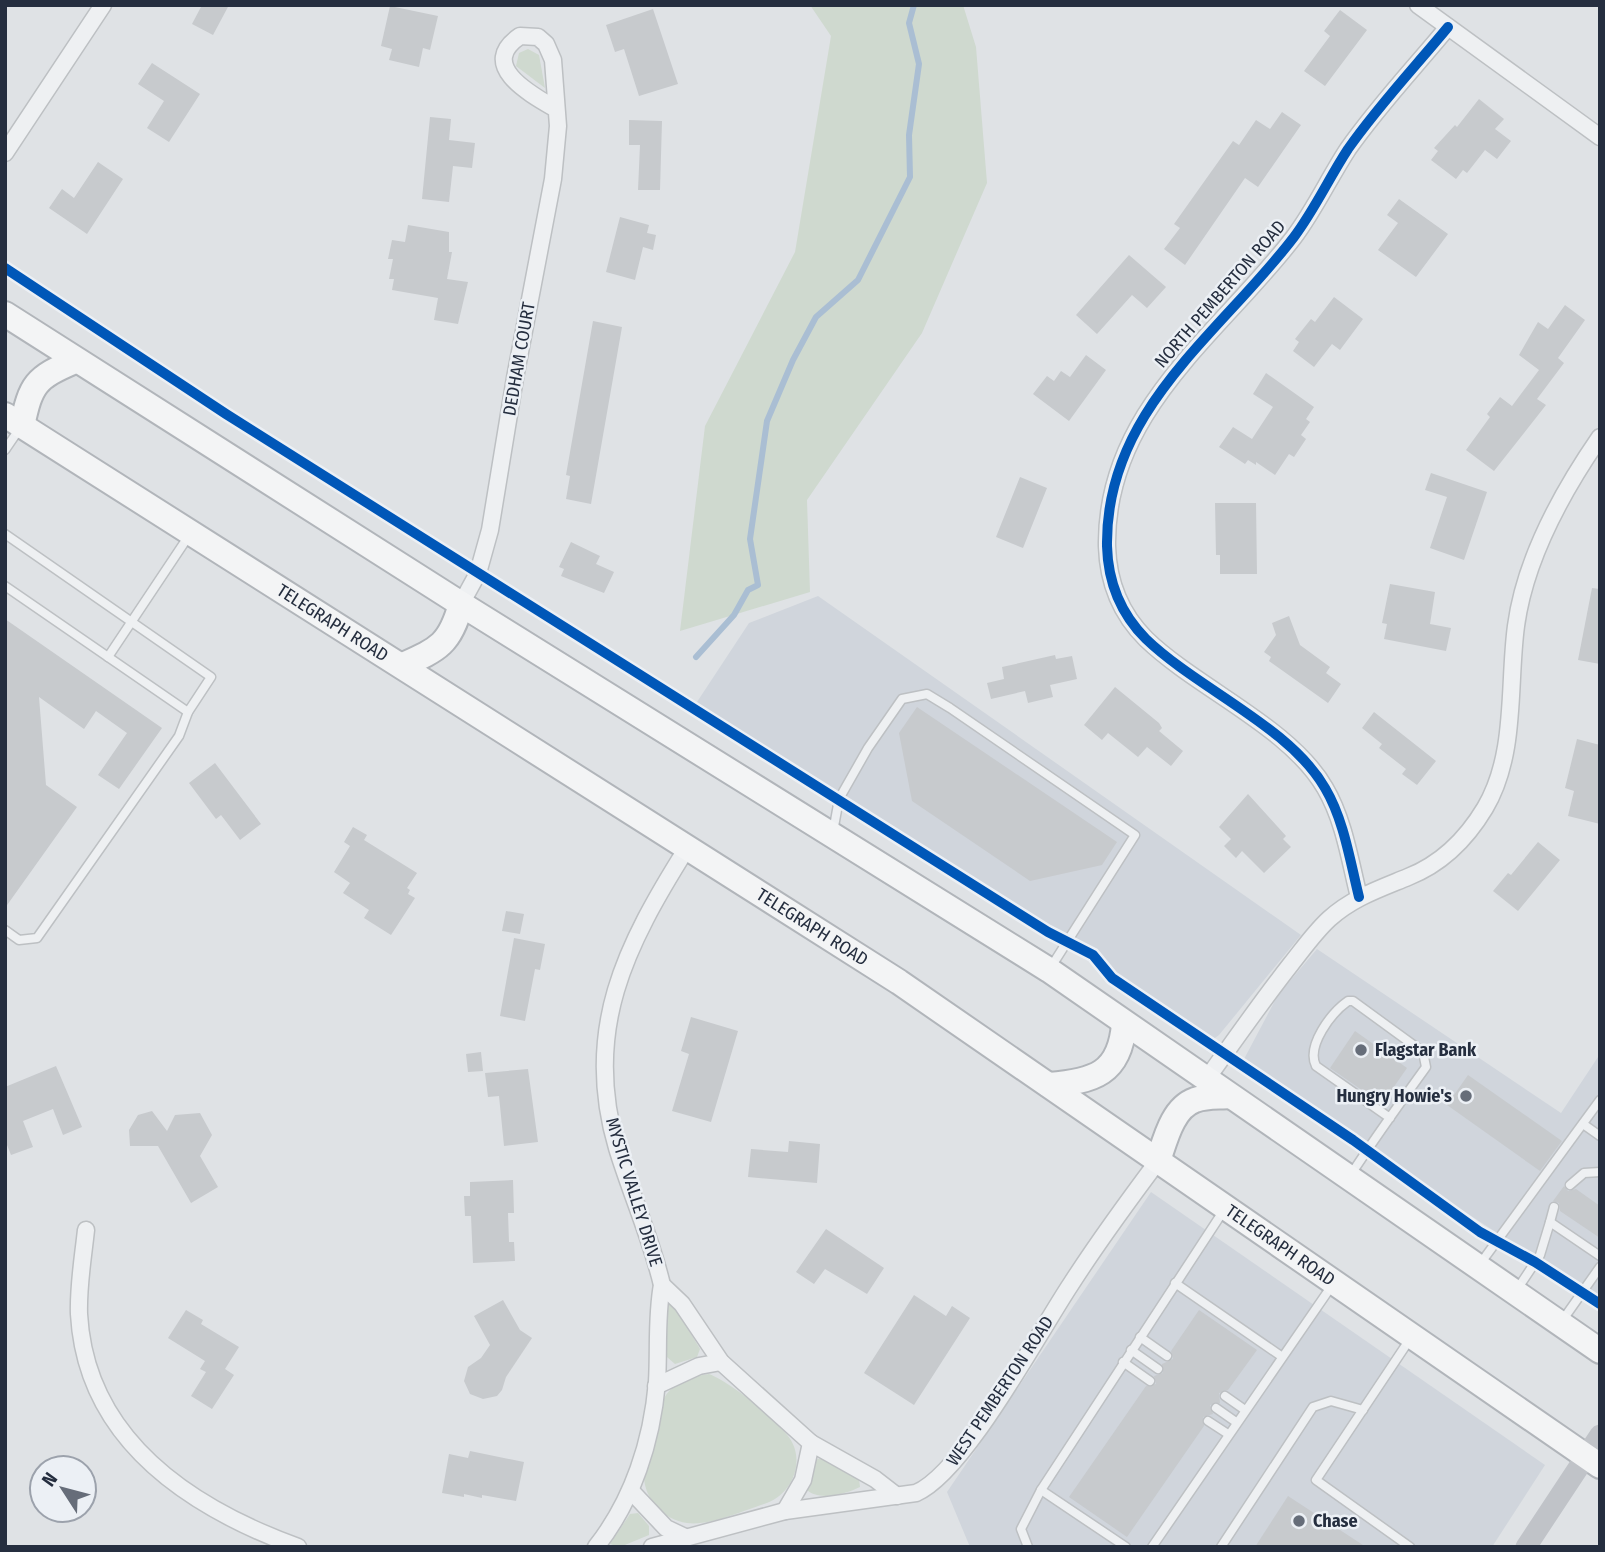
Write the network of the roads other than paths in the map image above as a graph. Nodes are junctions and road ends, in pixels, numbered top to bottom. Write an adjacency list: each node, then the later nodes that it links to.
1 (103, 5): 6 (street)
2 (1418, 5): 3 (street)
3 (1448, 27): 5 (street); 22 (street, NORTH PEMBERTON ROAD)
4 (556, 109): 4 (street, DEDHAM COURT); 15 (street, DEDHAM COURT)
5 (1600, 137)
6 (5, 153)
7 (5, 314): 8 (highway)
8 (75, 361): 9 (highway); 15 (highway)
9 (13, 420): 11 (lane); 12 (highway, TELEGRAPH ROAD)
10 (1600, 438): 22 (street)
11 (5, 450)
12 (192, 531): 16 (lane); 18 (highway, TELEGRAPH ROAD)
13 (5, 534): 16 (lane)
14 (5, 586): 17 (lane)
15 (461, 604): 18 (highway); 20 (highway)
16 (132, 622): 17 (lane); 19 (lane)
17 (108, 657): 19 (lane)
18 (403, 665): 21 (highway, TELEGRAPH ROAD)
19 (188, 712): 23 (lane)
20 (832, 836): 24 (highway); 24 (lane)
21 (687, 848): 27 (highway, TELEGRAPH ROAD); 46 (street, MYSTIC VALLEY DRIVE)
22 (1359, 897): 26 (street)
23 (5, 930)
24 (1049, 970): 25 (highway)
25 (1124, 1024): 26 (highway); 27 (highway)
26 (1206, 1080): 28 (highway)
27 (1049, 1085): 33 (highway, TELEGRAPH ROAD)
28 (1229, 1096): 33 (highway); 35 (highway)
29 (1600, 1100): 31 (lane)
30 (1390, 1118): 30 (lane); 35 (lane)
31 (1583, 1124): 32 (lane); 42 (lane)
32 (1600, 1136)
33 (1158, 1161): 37 (highway, TELEGRAPH ROAD); 72 (street, WEST PEMBERTON ROAD)
34 (1600, 1172): 36 (lane)
35 (1349, 1177): 42 (highway)
36 (1570, 1185)
37 (1225, 1207): 44 (highway, TELEGRAPH ROAD); 45 (lane)
38 (1554, 1207): 39 (lane)
39 (1550, 1222): 41 (lane); 47 (lane)
40 (86, 1230): 76 (street)
41 (1600, 1256)
42 (1478, 1266): 47 (highway)
43 (1600, 1267): 48 (lane)
44 (1335, 1282): 49 (highway, TELEGRAPH ROAD); 54 (lane)
45 (1175, 1283): 50 (lane); 54 (lane)
46 (662, 1285): 55 (street); 59 (street, MYSTIC VALLEY DRIVE)
47 (1515, 1293): 48 (highway)
48 (1560, 1324): 52 (highway)
49 (1412, 1336): 63 (lane); 69 (highway, TELEGRAPH ROAD)
50 (1140, 1337): 51 (lane); 53 (lane)
51 (1131, 1350): 56 (lane); 57 (lane)
52 (1600, 1351)
53 (1167, 1356)
54 (1281, 1356): 62 (lane)
55 (722, 1362): 59 (street); 68 (street)
56 (1123, 1362): 58 (lane); 70 (lane)
57 (1158, 1369)
58 (1150, 1381)
59 (656, 1386): 71 (street, MYSTIC VALLEY DRIVE)
60 (1225, 1396): 62 (lane)
61 (1216, 1408): 65 (lane)
62 (1245, 1410): 65 (lane)
63 (1363, 1410): 82 (lane); 83 (lane)
64 (1208, 1421): 66 (lane)
65 (1236, 1422): 66 (lane)
66 (1228, 1434): 81 (lane)
67 (1600, 1435): 69 (main road)
68 (811, 1443): 72 (street); 73 (street)
69 (1593, 1461): 84 (main road)
70 (1041, 1490): 79 (lane); 80 (lane)
71 (632, 1492): 74 (street); 77 (street, MYSTIC VALLEY DRIVE)
72 (897, 1496): 73 (street, WEST PEMBERTON ROAD)
73 (785, 1511): 75 (street, WEST PEMBERTON ROAD)
74 (685, 1537): 75 (street, WEST PEMBERTON ROAD); 78 (street, WEST PEMBERTON ROAD)
75 (718, 1539)
76 (298, 1547)
77 (596, 1547)
78 (652, 1547)
79 (1028, 1547)
80 (1126, 1547)
81 (1152, 1547)
82 (1220, 1547)
83 (1410, 1547)
84 (1525, 1547)

